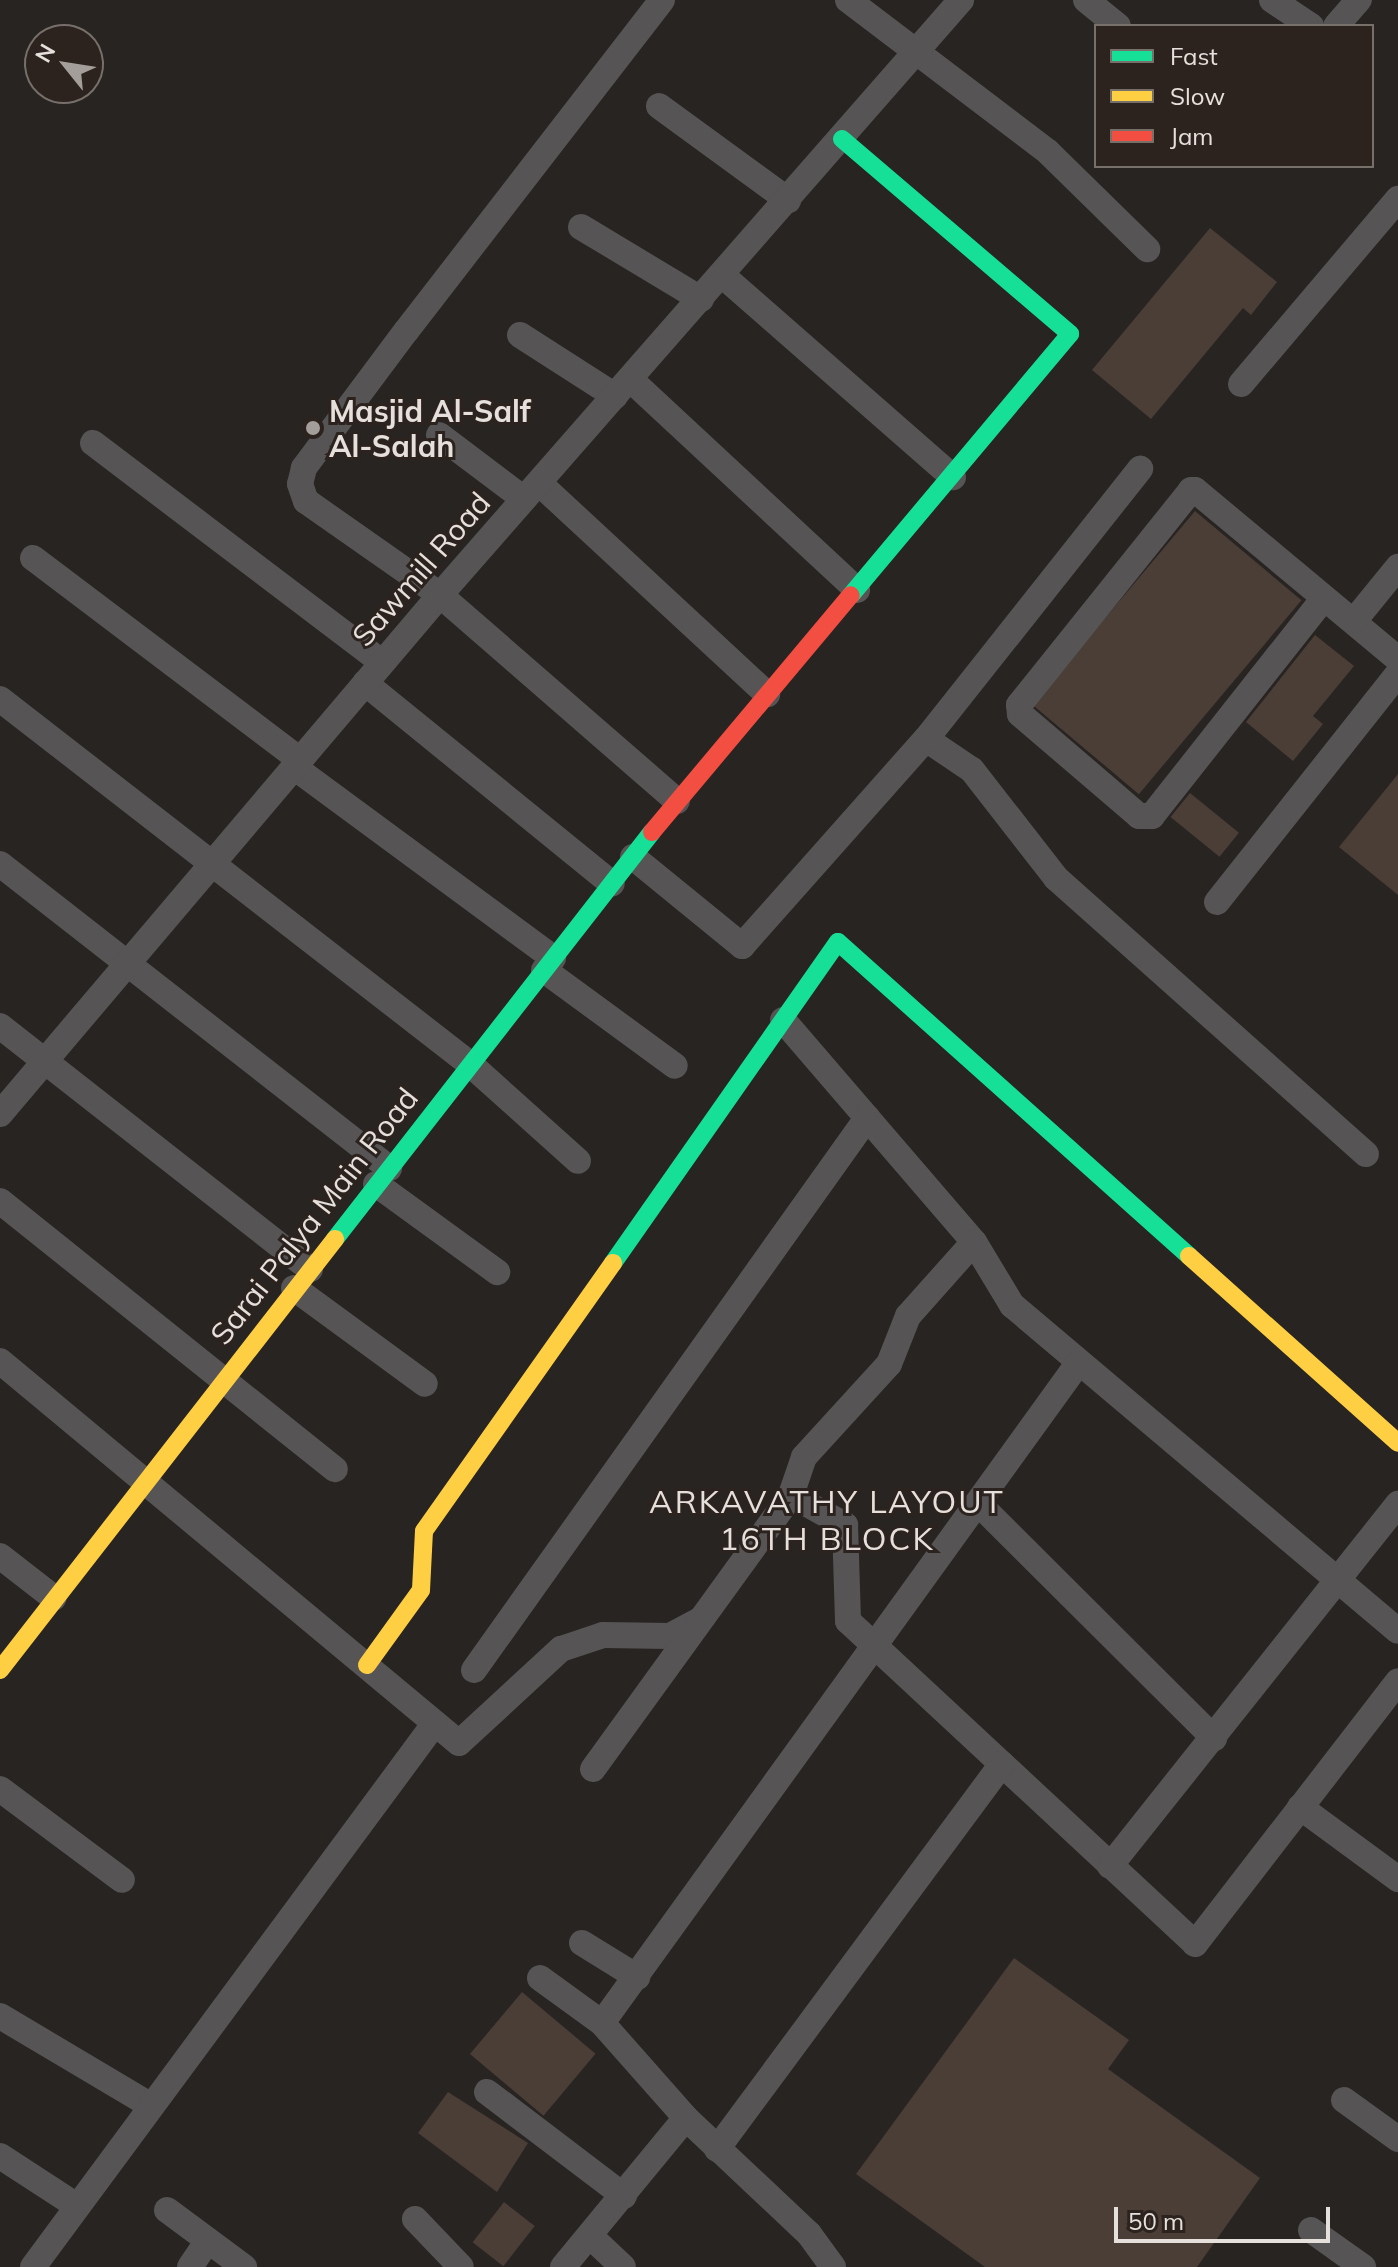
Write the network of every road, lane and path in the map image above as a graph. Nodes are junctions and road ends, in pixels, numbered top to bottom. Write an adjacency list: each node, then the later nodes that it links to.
1 (662, 0): 30 (street)
2 (848, 0): 10 (street)
3 (961, 0): 10 (street, Sawmill Road)
4 (1086, 0): 7 (street)
5 (1272, 0): 8 (street)
6 (1359, 0): 9 (street)
7 (1116, 24)
8 (1308, 24)
9 (1338, 24)
10 (919, 50): 12 (street, Sawmill Road); 16 (street)
11 (659, 106): 14 (street)
12 (842, 139): 14 (street, Sawmill Road); 25 (street, Sarai Palya Main Road)
13 (1398, 199): 20 (street)
14 (788, 200): 17 (street, Sawmill Road)
15 (581, 227): 18 (street)
16 (1147, 249)
17 (722, 275): 18 (street, Sawmill Road); 25 (street)
18 (701, 299): 21 (street, Sawmill Road)
19 (520, 335): 21 (street)
20 (1241, 384)
21 (622, 388): 26 (street, Sawmill Road); 29 (street)
22 (439, 435): 26 (street)
23 (93, 443): 34 (street)
24 (1140, 469): 39 (street)
25 (953, 477): 29 (street, Sarai Palya Main Road)
26 (532, 491): 30 (street, Sawmill Road); 37 (street)
27 (33, 558): 40 (street)
28 (1398, 567): 32 (street)
29 (857, 590): 37 (street, Sarai Palya Main Road)
30 (440, 595): 34 (street, Sawmill Road); 41 (street)
31 (1324, 598): 31 (street); 32 (street)
32 (1354, 621): 33 (street)
33 (1398, 659)
34 (382, 662): 36 (street, Sawmill Road)
35 (1398, 674): 46 (street)
36 (365, 683): 40 (street, Sawmill Road); 45 (street)
37 (767, 694): 41 (street, Sarai Palya Main Road)
38 (0, 699): 43 (street)
39 (926, 739): 42 (street); 56 (street)
40 (297, 764): 43 (street, Sawmill Road); 48 (street)
41 (677, 801): 42 (street, Sarai Palya Main Road)
42 (633, 857): 45 (street, Sarai Palya Main Road)
43 (214, 862): 47 (street, Sawmill Road); 52 (street)
44 (0, 864): 47 (street)
45 (612, 884): 48 (street, Sarai Palya Main Road)
46 (1217, 902)
47 (128, 962): 51 (street, Sawmill Road); 58 (street)
48 (549, 964): 52 (street, Sarai Palya Main Road); 53 (street)
49 (783, 1020): 55 (street); 67 (street); 79 (street)
50 (0, 1026): 51 (street)
51 (45, 1060): 54 (street, Sawmill Road); 62 (street)
52 (470, 1064): 57 (street); 58 (street, Sarai Palya Main Road)
53 (675, 1066)
54 (0, 1114)
55 (867, 1118): 60 (street); 81 (street)
56 (1366, 1154)
57 (578, 1161)
58 (382, 1176): 61 (street); 62 (street, Sarai Palya Main Road)
59 (0, 1201): 65 (street)
60 (974, 1242): 64 (street); 70 (street)
61 (497, 1272)
62 (302, 1278): 65 (street, Sarai Palya Main Road); 66 (street)
63 (0, 1361): 69 (street)
64 (1077, 1365): 71 (street); 74 (street)
65 (223, 1377): 68 (street); 69 (street, Sarai Palya Main Road)
66 (425, 1384)
67 (1398, 1443)
68 (335, 1469)
69 (144, 1477): 75 (street, Sarai Palya Main Road); 79 (street)
70 (791, 1495): 76 (street); 78 (street)
71 (979, 1504): 78 (street); 84 (street)
72 (1398, 1504): 74 (street)
73 (0, 1556): 75 (street)
74 (1333, 1580): 77 (street); 84 (street)
75 (54, 1598): 80 (street, Sarai Palya Main Road)
76 (700, 1620): 83 (street); 86 (street)
77 (1398, 1631)
78 (873, 1645): 85 (street); 93 (street)
79 (367, 1665): 83 (street)
80 (0, 1670)
81 (474, 1670)
82 (1398, 1681): 88 (street)
83 (435, 1723): 99 (street)
84 (1214, 1738): 89 (street)
85 (1002, 1764): 89 (street); 102 (street)
86 (593, 1769)
87 (0, 1789): 91 (street)
88 (1300, 1807): 89 (street); 90 (street)
89 (1110, 1866)
90 (1398, 1879)
91 (122, 1880)
92 (582, 1943): 93 (street)
93 (637, 1977): 96 (street)
94 (540, 1978): 96 (street)
95 (0, 2016): 99 (street)
96 (602, 2023): 100 (street)
97 (487, 2092): 104 (street)
98 (1344, 2100): 101 (street)
99 (150, 2105): 105 (street)
100 (686, 2118): 102 (street); 104 (street)
101 (1398, 2139)
102 (717, 2149): 117 (street)
103 (0, 2156): 105 (street)
104 (624, 2196): 109 (street)
105 (77, 2206): 111 (street)
106 (167, 2210): 110 (street)
107 (415, 2219): 114 (street)
108 (1311, 2230): 118 (street)
109 (590, 2236): 115 (street); 116 (street)
110 (208, 2240): 112 (street); 113 (street)
111 (33, 2267)
112 (190, 2267)
113 (244, 2267)
114 (461, 2267)
115 (563, 2267)
116 (623, 2267)
117 (833, 2267)
118 (1363, 2267)

